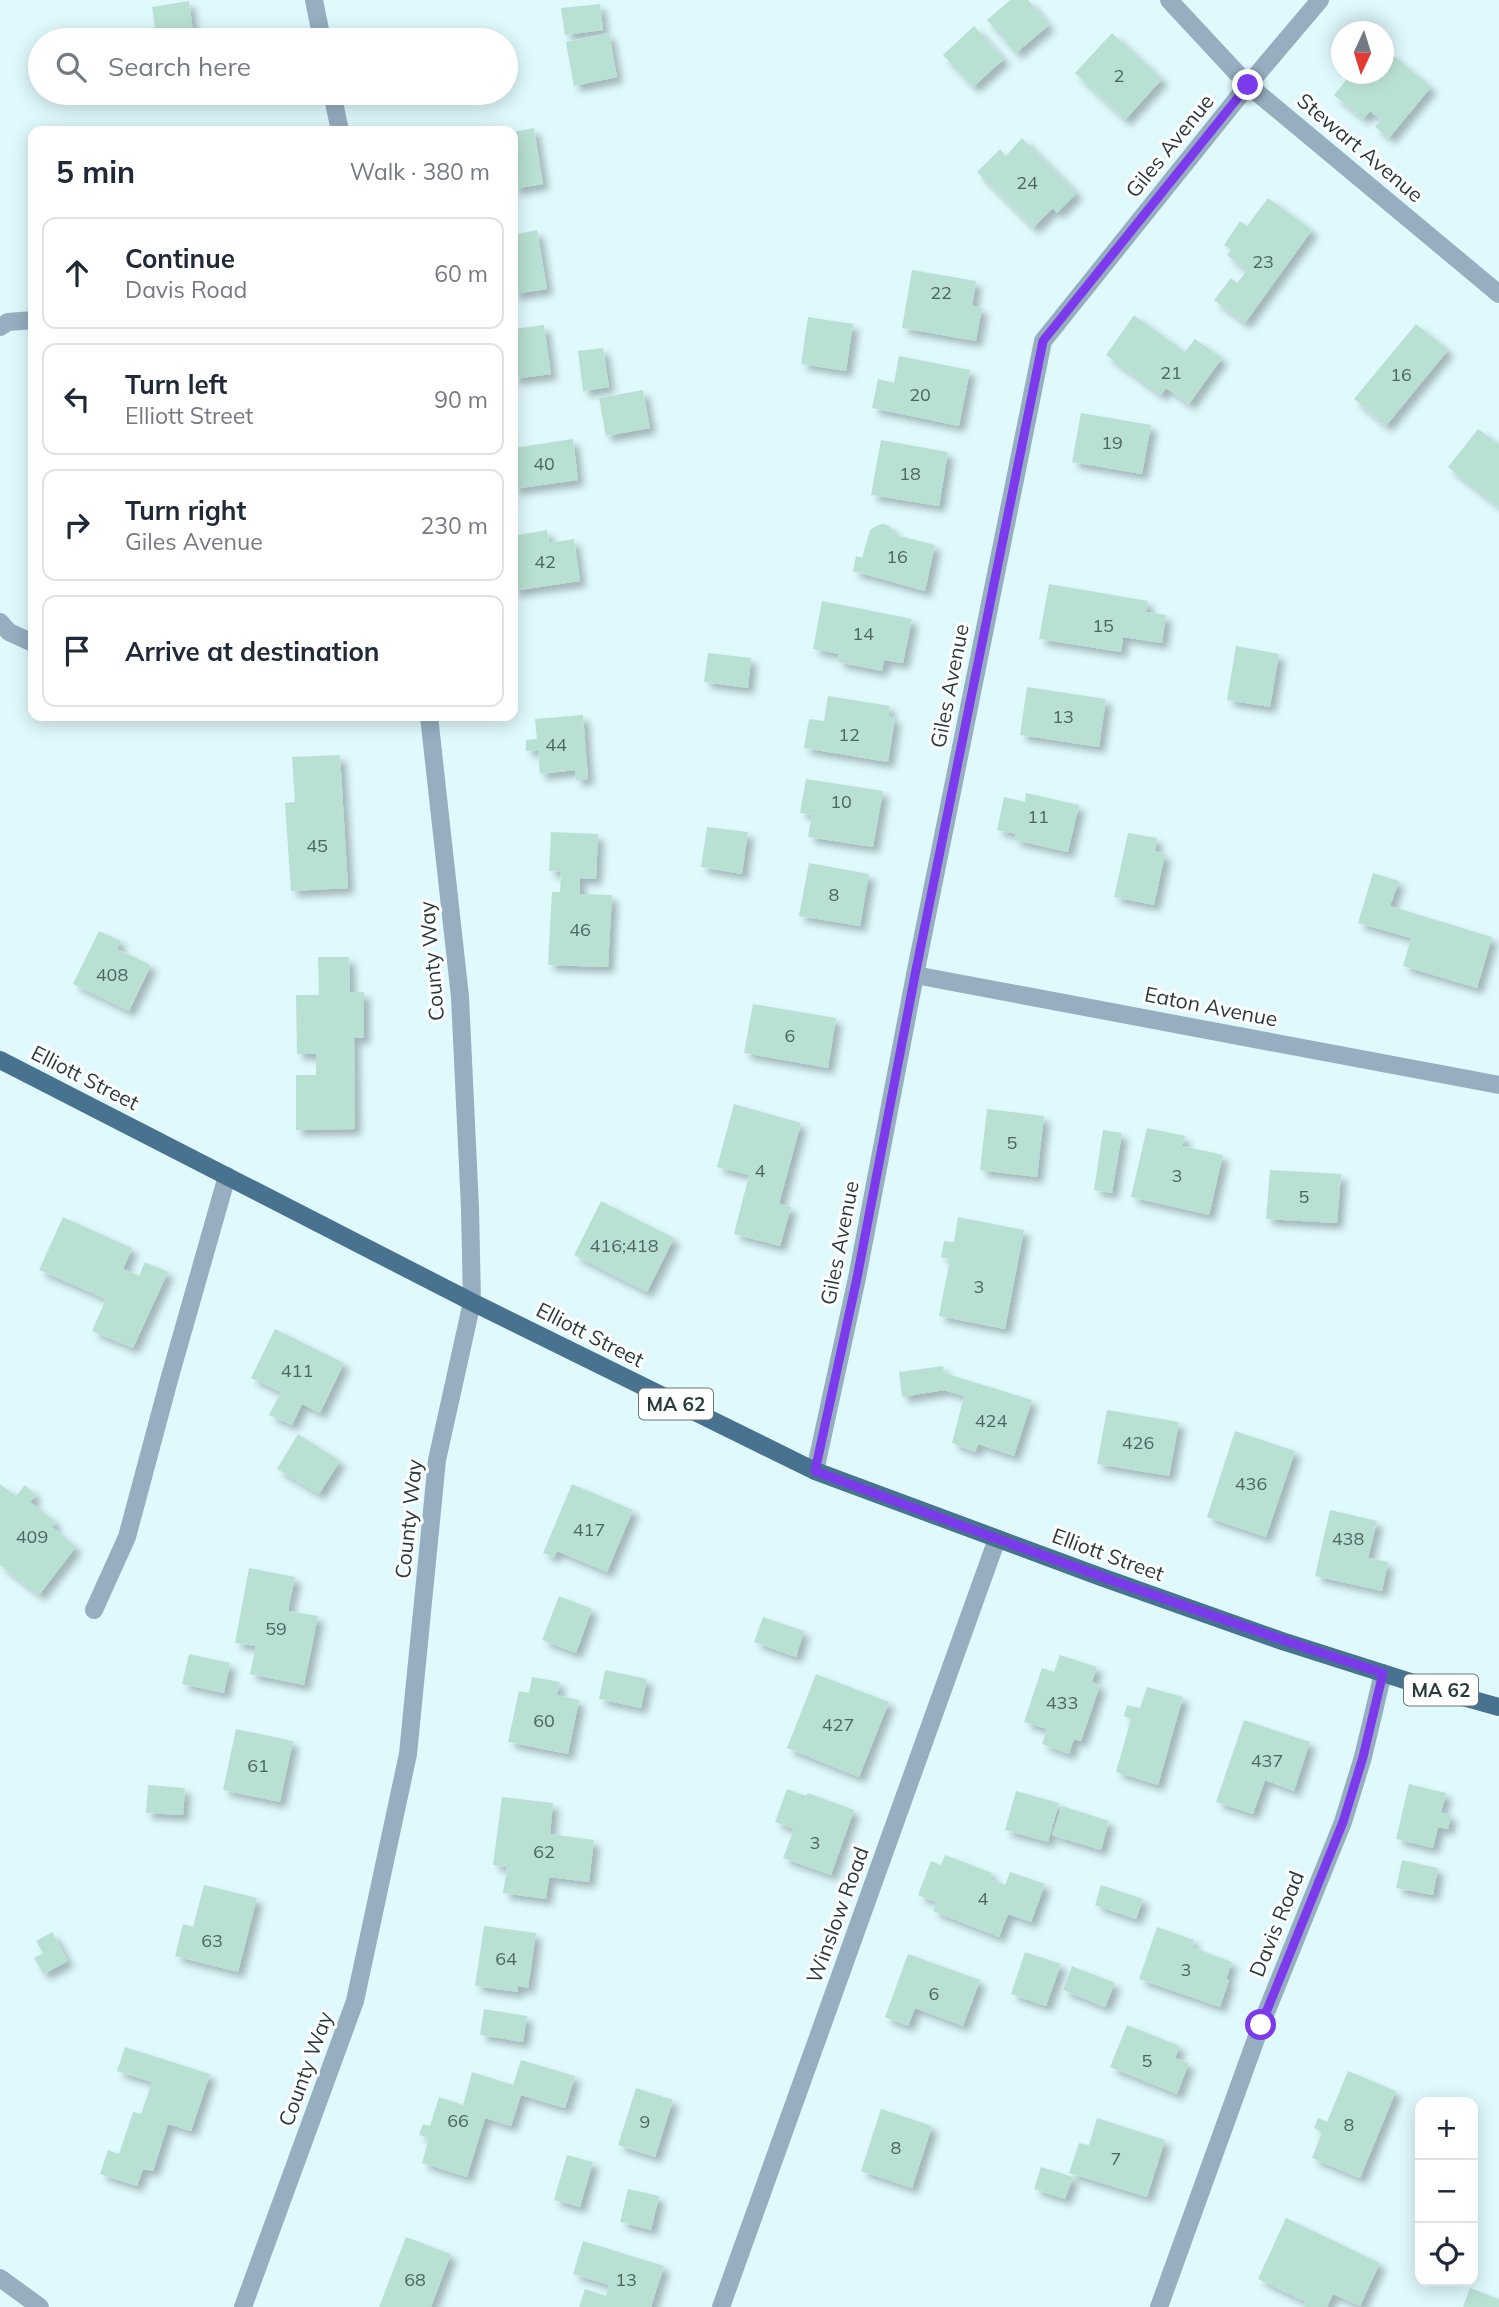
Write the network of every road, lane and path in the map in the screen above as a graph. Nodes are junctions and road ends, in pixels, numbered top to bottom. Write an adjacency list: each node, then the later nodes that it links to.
1 (314, 0): 4 (street)
2 (1169, 0): 5 (street, Stewart Avenue)
3 (1320, 0): 5 (street, Giles Avenue)
4 (320, 28)
5 (1248, 85): 8 (street, Stewart Avenue); 14 (street, Giles Avenue)
6 (335, 105): 7 (street)
7 (339, 126)
8 (1499, 294)
9 (28, 320): 10 (street)
10 (0, 327)
11 (0, 622): 12 (street)
12 (28, 641)
13 (430, 721): 18 (street, County Way)
14 (915, 975): 16 (street, Eaton Avenue); 19 (street, Giles Avenue)
15 (0, 1060): 17 (main road, Elliott Street / MA 62)
16 (1499, 1085)
17 (228, 1176): 18 (main road, Elliott Street / MA 62); 21 (street)
18 (472, 1301): 19 (main road, Elliott Street / MA 62); 26 (street, County Way)
19 (815, 1471): 20 (main road, Elliott Street / MA 62)
20 (997, 1539): 22 (main road, Elliott Street / MA 62); 27 (street, Winslow Road)
21 (94, 1610)
22 (1383, 1673): 23 (main road, Elliott Street / MA 62); 28 (street, Davis Road)
23 (1499, 1707)
24 (0, 2278): 25 (street)
25 (40, 2307)
26 (243, 2307)
27 (721, 2307)
28 (1158, 2307)

